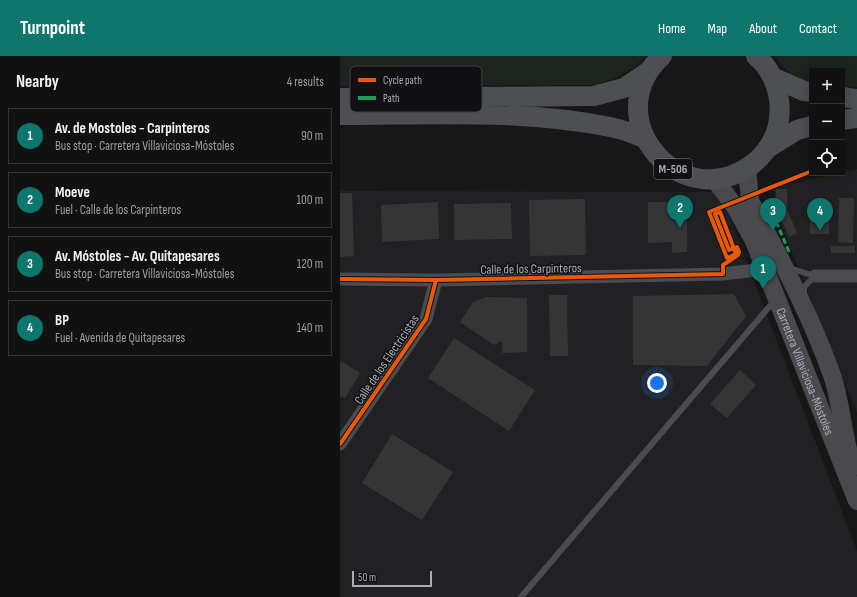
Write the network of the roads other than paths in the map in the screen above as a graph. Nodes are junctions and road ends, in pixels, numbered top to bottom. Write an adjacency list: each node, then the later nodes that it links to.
1 (662, 56): 3 (main road, M-506)
2 (756, 56): 4 (main road, M-506)
3 (649, 71): 6 (main road, M-506); 17 (main road, M-506)
4 (772, 77): 5 (main road, M-506); 18 (main road, M-506)
5 (809, 92)
6 (482, 97)
7 (845, 97): 10 (main road)
8 (340, 98): 9 (main road, M-506)
9 (350, 98)
10 (857, 99)
11 (340, 115): 12 (main road)
12 (511, 115): 15 (main road); 17 (main road)
13 (857, 118): 14 (main road)
14 (845, 120)
15 (340, 126)
16 (809, 127): 18 (main road, M-506)
17 (645, 138): 20 (main road, M-506)
18 (768, 148): 19 (main road, M-506)
19 (747, 168): 20 (main road, M-506); 21 (main road)
20 (714, 179): 22 (main road)
21 (749, 199): 22 (main road); 23 (main road)
22 (754, 241): 24 (main road, Carretera Villaviciosa-Móstoles)
23 (784, 266): 25 (lane); 30 (main road)
24 (765, 269): 28 (street, Calle de los Carpinteros); 29 (main road, Carretera Villaviciosa-Móstoles)
25 (815, 276): 26 (street); 30 (lane)
26 (857, 276)
27 (340, 279): 28 (street, Calle de los Carpinteros)
28 (436, 280): 31 (street, Calle de los Electricistas)
29 (776, 298): 33 (main road, Carretera Villaviciosa-Móstoles); 34 (lane)
30 (803, 302): 32 (main road)
31 (340, 444)
32 (857, 477)
33 (857, 501)
34 (521, 597)

